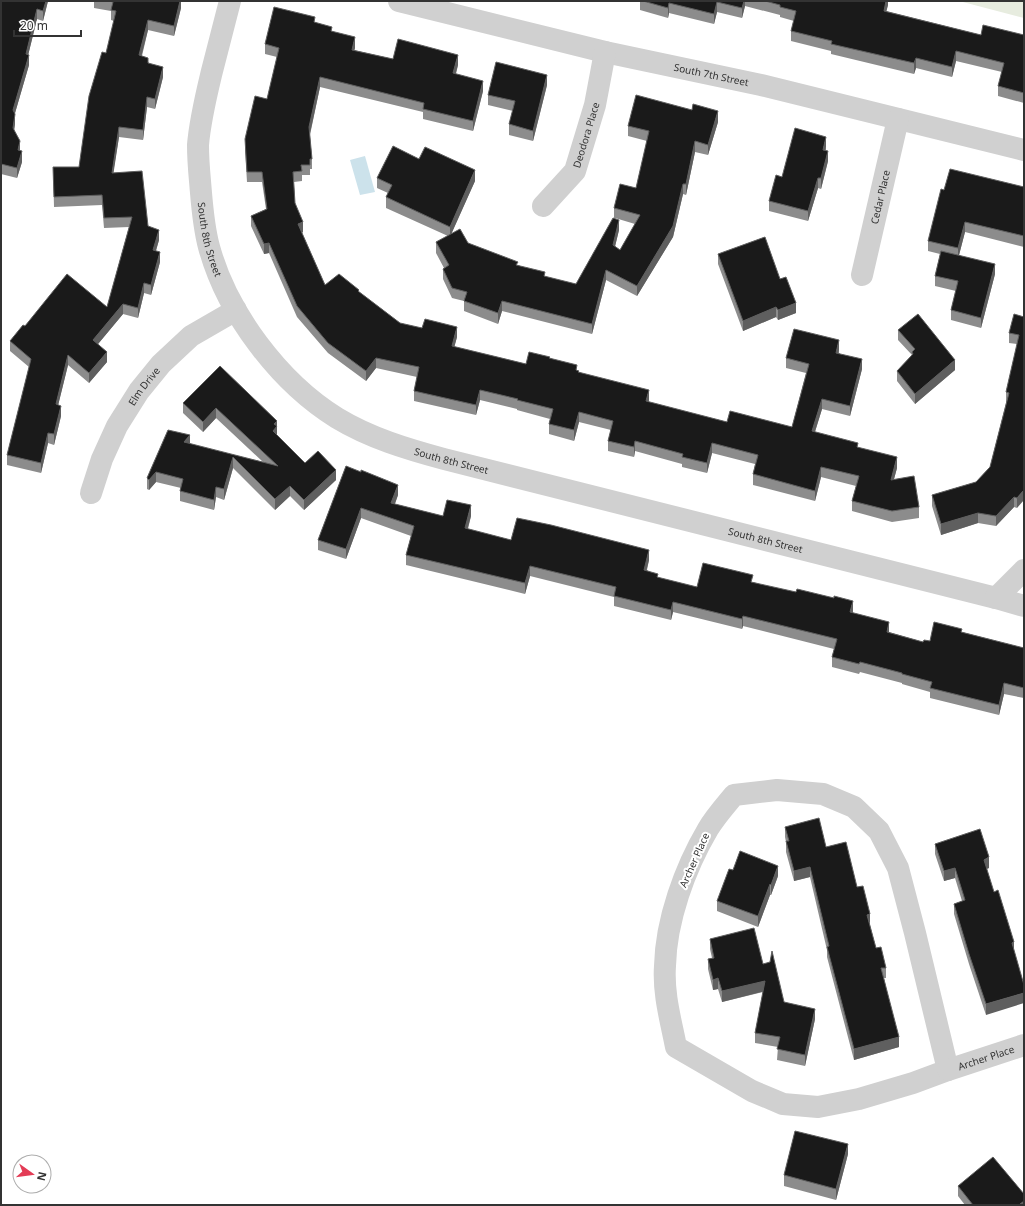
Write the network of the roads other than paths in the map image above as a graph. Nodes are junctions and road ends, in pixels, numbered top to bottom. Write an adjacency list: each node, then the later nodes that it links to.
1 (230, 1): 8 (street, South 8th Street)
2 (398, 1): 3 (street, South 7th Street)
3 (605, 52): 4 (street, South 7th Street); 6 (street, Deodora Place)
4 (898, 119): 5 (street, South 7th Street); 7 (street, Cedar Place)
5 (1024, 150)
6 (543, 206)
7 (862, 275)
8 (236, 310): 9 (street, Elm Drive); 11 (street, South 8th Street)
9 (91, 493)
10 (1024, 570): 11 (street)
11 (996, 598): 12 (street, South 8th Street)
12 (1024, 606)
13 (1024, 1045): 14 (street, Archer Place)
14 (948, 1070): 14 (street, Archer Place)

